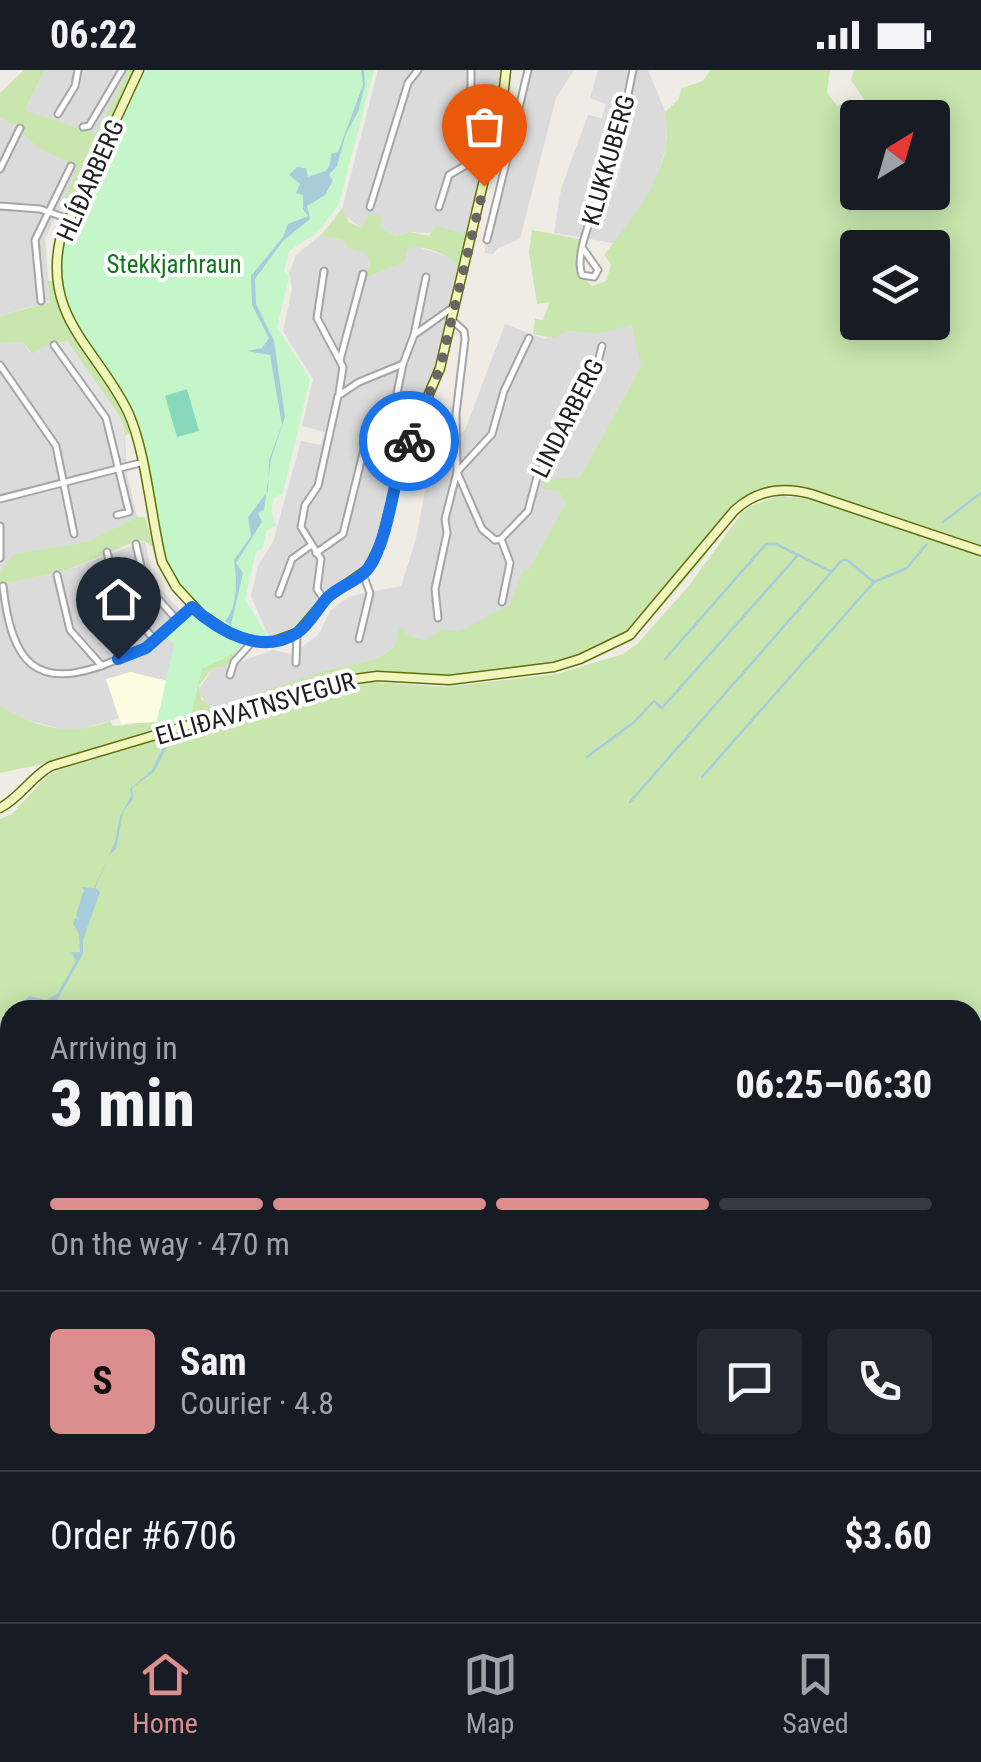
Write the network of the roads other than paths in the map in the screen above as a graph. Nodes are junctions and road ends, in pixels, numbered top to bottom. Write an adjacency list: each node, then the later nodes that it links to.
1 (78, 70): 9 (street)
2 (122, 70): 12 (street)
3 (138, 70): 21 (street, HLÍÐARBERG)
4 (418, 70): 18 (street)
5 (471, 70): 10 (street)
6 (506, 70): 13 (street)
7 (528, 70): 14 (street)
8 (633, 70): 23 (street, KLUKKUBERG)
9 (58, 114)
10 (460, 116)
11 (20, 128): 16 (street)
12 (83, 128)
13 (491, 153): 14 (street); 19 (street); 28 (street)
14 (506, 159): 22 (street)
15 (70, 166): 20 (street)
16 (0, 169)
17 (0, 206): 20 (street)
18 (370, 207)
19 (438, 207)
20 (49, 212): 21 (street); 27 (street)
21 (68, 219): 40 (street, HLÍÐARBERG)
22 (487, 240)
23 (584, 250): 23 (street, KLUKKUBERG)
24 (324, 271): 34 (street)
25 (364, 274): 34 (street)
26 (426, 277): 30 (street)
27 (40, 302)
28 (455, 306): 29 (street); 30 (street)
29 (452, 320): 42 (street); 56 (street)
30 (414, 335): 35 (street)
31 (529, 338): 42 (street)
32 (54, 344): 41 (street)
33 (602, 346): 49 (street, LINDARBERG)
34 (340, 360): 37 (street)
35 (403, 364): 37 (street); 38 (street)
36 (0, 366): 43 (street)
37 (338, 396): 51 (street)
38 (395, 403)
39 (364, 450): 54 (street)
40 (140, 464): 41 (street); 62 (street, HLÍÐARBERG)
41 (119, 468): 43 (street); 45 (street)
42 (457, 472): 49 (street); 63 (street)
43 (65, 485): 44 (street); 48 (street)
44 (0, 499)
45 (117, 515)
46 (0, 526): 47 (street)
47 (0, 534): 55 (street)
48 (74, 534)
49 (502, 540): 61 (street)
50 (136, 544): 64 (street)
51 (310, 546): 54 (street); 59 (street)
52 (981, 551): 72 (street, ELLIÐAVATNSVEGUR)
53 (107, 552): 67 (street)
54 (316, 553): 60 (street)
55 (0, 558)
56 (363, 574): 60 (street); 66 (street)
57 (57, 575): 70 (street)
58 (3, 586): 70 (street)
59 (279, 594)
60 (325, 601): 65 (street)
61 (502, 602)
62 (192, 607): 64 (street); 68 (street, HLÍÐARBERG)
63 (438, 618)
64 (177, 620): 67 (street)
65 (297, 633): 68 (street); 69 (street)
66 (359, 639)
67 (155, 640): 70 (street)
68 (253, 641): 71 (street)
69 (296, 663)
70 (102, 666)
71 (230, 675)
72 (2, 806)

